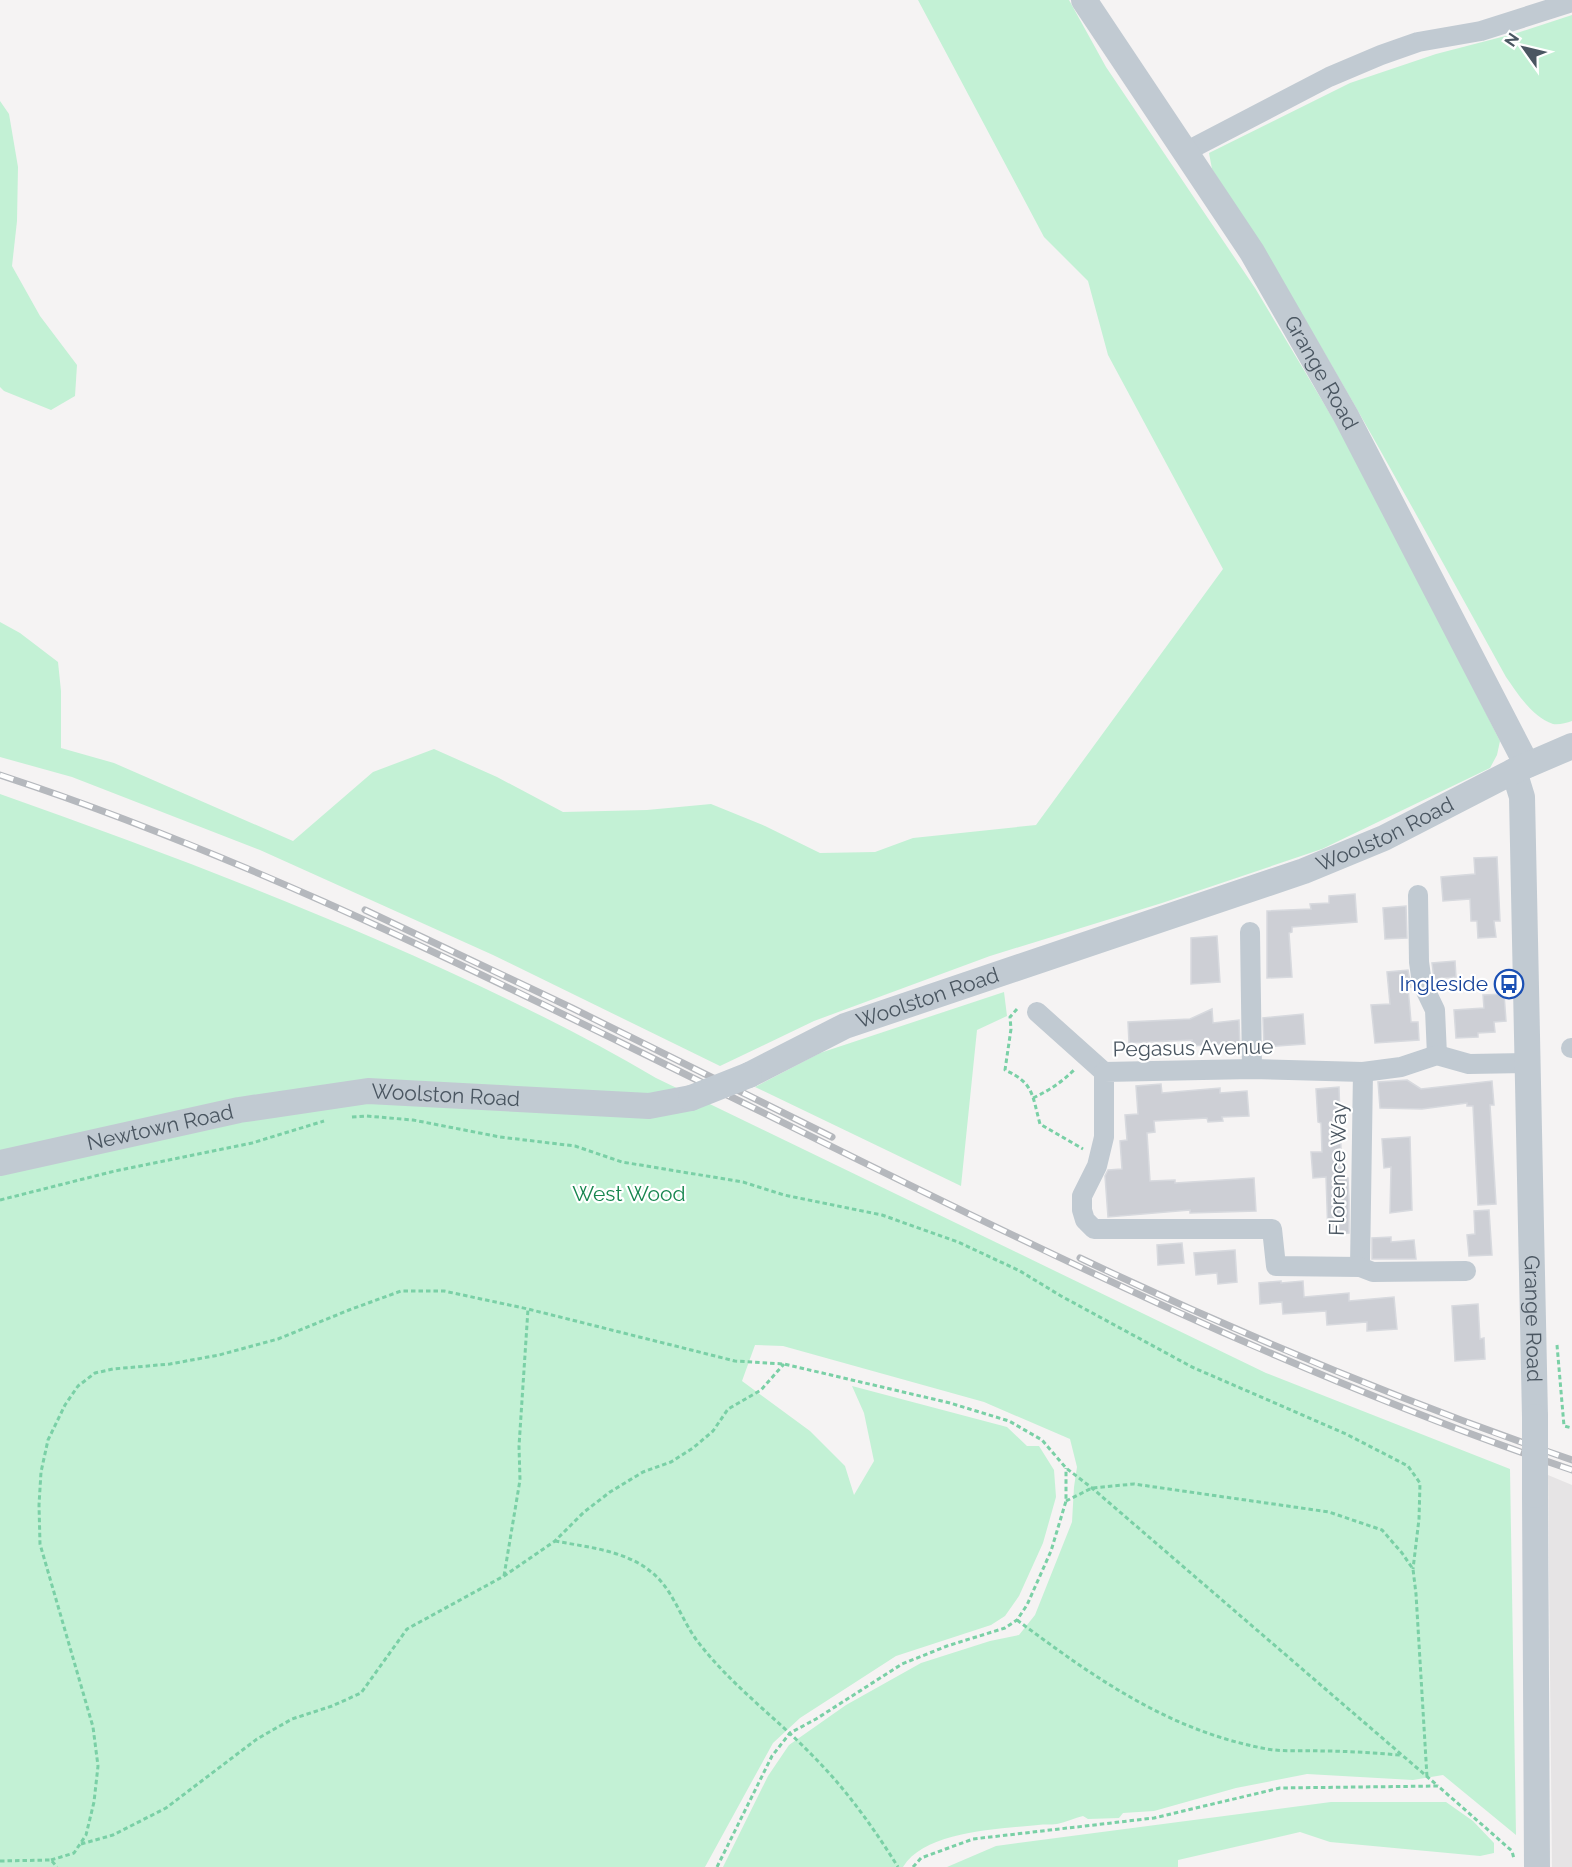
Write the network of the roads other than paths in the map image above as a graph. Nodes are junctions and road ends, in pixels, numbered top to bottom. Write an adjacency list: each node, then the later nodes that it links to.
1 (1084, 0): 3 (street, Grange Road)
2 (1572, 3): 3 (street)
3 (1185, 152): 5 (street, Grange Road)
4 (1572, 746): 5 (street)
5 (1520, 768): 10 (street, Grange Road); 14 (street, Woolston Road, bridge)
6 (1418, 895): 9 (street)
7 (1250, 932): 11 (street)
8 (1037, 1012): 12 (street)
9 (1437, 1055): 10 (street); 13 (street, Pegasus Avenue)
10 (1527, 1063): 18 (street, Grange Road, bridge)
11 (1252, 1069): 12 (street, Pegasus Avenue); 13 (street, Pegasus Avenue)
12 (1104, 1072): 16 (street, Pegasus Avenue)
13 (1363, 1072): 16 (street, Florence Way)
14 (326, 1108): 15 (street, Newtown Road)
15 (0, 1163)
16 (1360, 1267): 17 (street, Pegasus Avenue)
17 (1466, 1271)
18 (1537, 1867)

